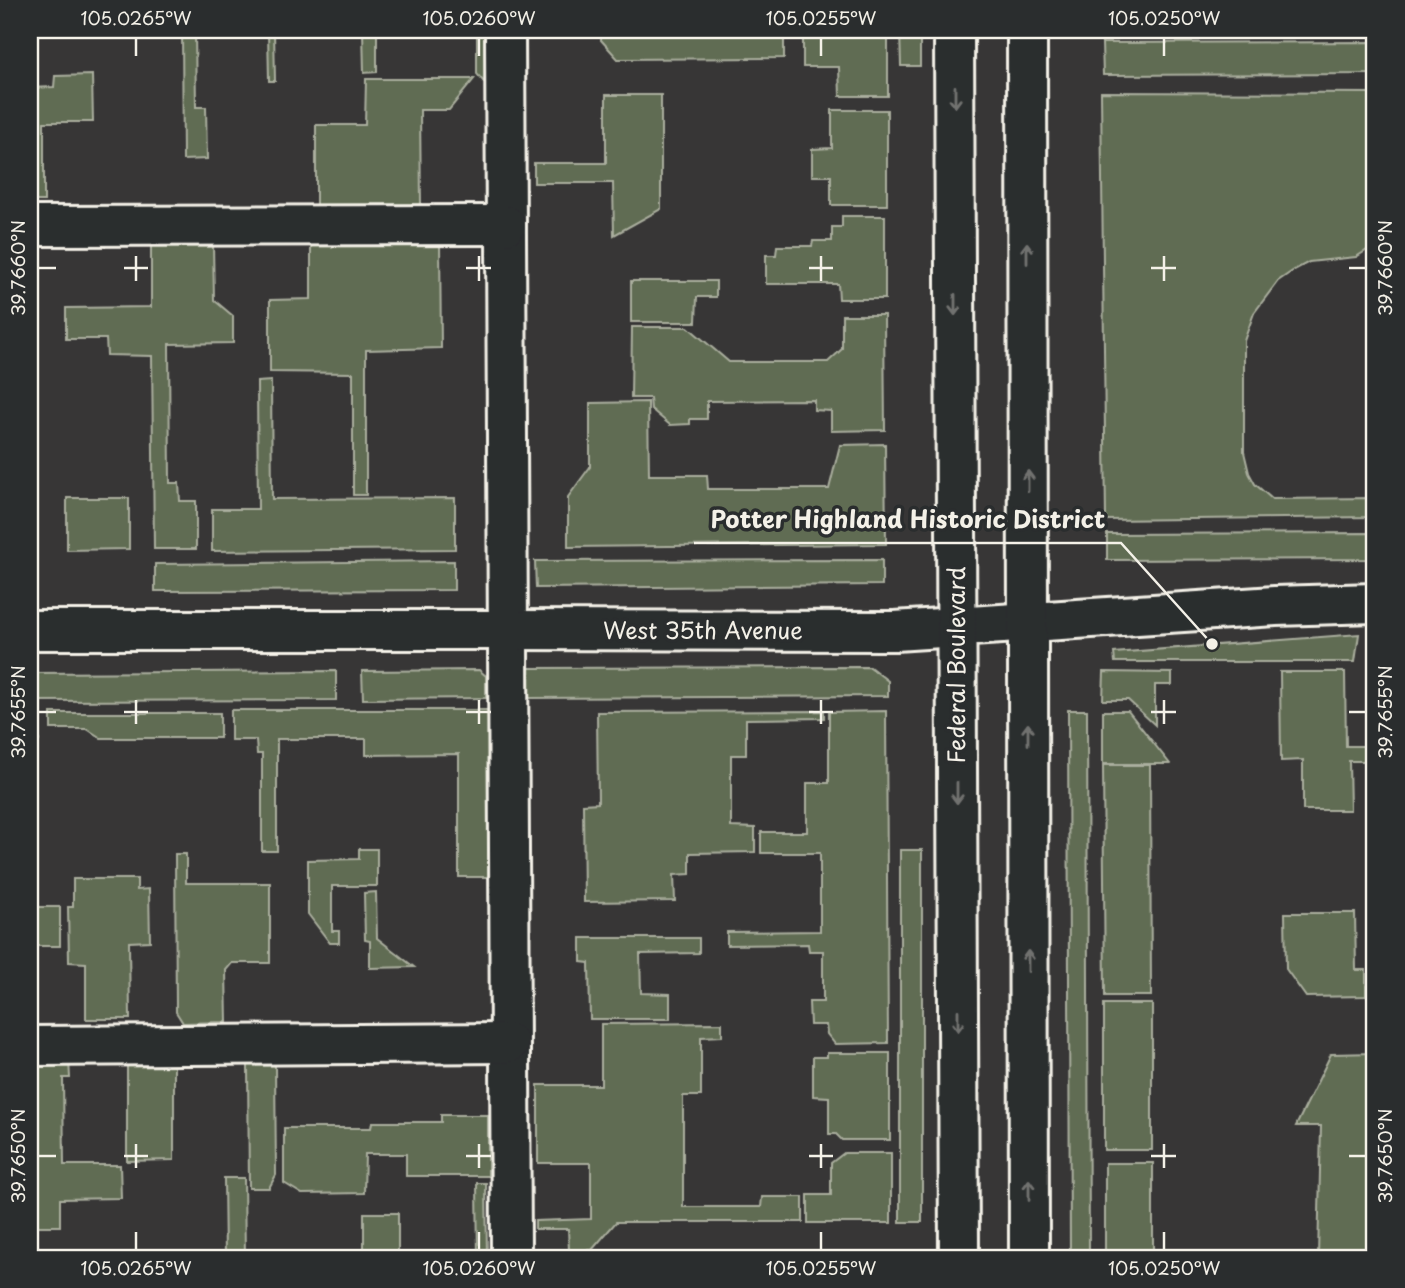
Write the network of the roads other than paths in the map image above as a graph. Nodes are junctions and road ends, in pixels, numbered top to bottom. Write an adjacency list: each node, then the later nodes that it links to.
1 (505, 30): 4 (main road)
2 (954, 30): 8 (main road, Federal Boulevard, one-way to 8)
3 (1027, 30): 7 (main road, one-way to 3)
4 (506, 225): 5 (main road); 10 (main road)
5 (30, 226)
6 (1375, 603): 7 (main road, West 35th Avenue)
7 (1028, 622): 8 (main road, West 35th Avenue); 15 (main road, one-way to 7)
8 (957, 627): 10 (main road, West 35th Avenue); 14 (main road, Federal Boulevard, one-way to 14)
9 (30, 630): 10 (main road, West 35th Avenue)
10 (508, 630): 11 (main road)
11 (509, 1043): 12 (main road); 13 (main road)
12 (30, 1046)
13 (511, 1258)
14 (959, 1258)
15 (1029, 1258)

